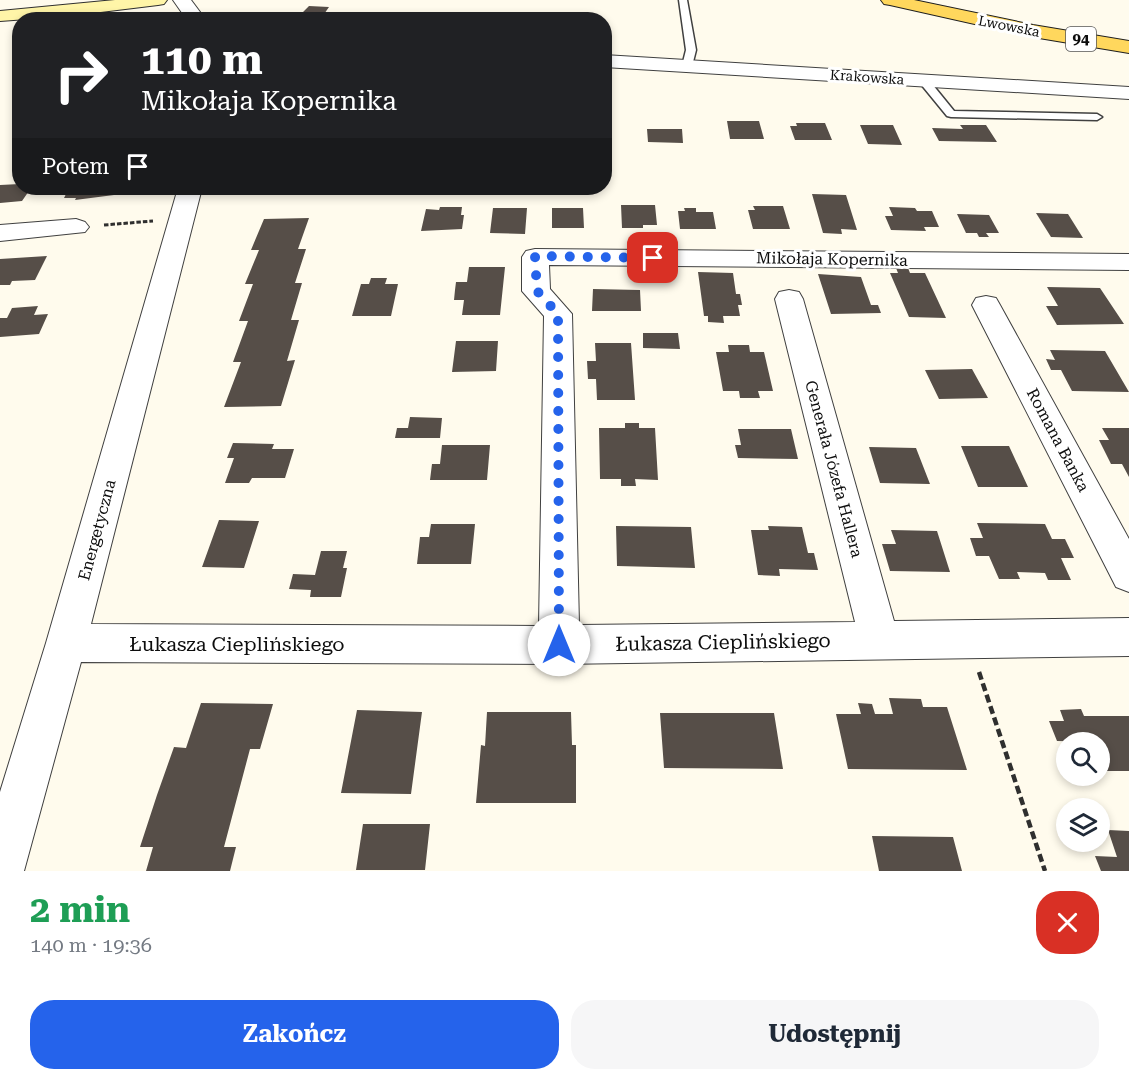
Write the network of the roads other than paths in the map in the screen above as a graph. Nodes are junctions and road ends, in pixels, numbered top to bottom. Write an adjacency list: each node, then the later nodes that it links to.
1 (158, 0): 5 (street)
2 (683, 0): 9 (lane)
3 (890, 0): 7 (main road, Lwowska / 94)
4 (952, 0): 6 (main road, Lwowska / 94)
5 (54, 12)
6 (1129, 36)
7 (1129, 47)
8 (612, 61): 9 (street, Krakowska)
9 (687, 66): 10 (street, Krakowska)
10 (924, 81): 11 (street, Krakowska); 12 (lane)
11 (1129, 93)
12 (1097, 117)
13 (186, 203): 22 (street, Energetyczna)
14 (76, 227): 15 (street)
15 (0, 233)
16 (1129, 262): 23 (street, Mikołaja Kopernika)
17 (789, 299): 21 (street, Generała Józefa Hallera)
18 (986, 305): 19 (street, Romana Banka)
19 (1129, 575)
20 (1129, 637): 21 (street, Łukasza Cieplińskiego)
21 (879, 639): 23 (street, Łukasza Cieplińskiego)
22 (66, 643): 23 (street, Łukasza Cieplińskiego); 24 (street, Energetyczna)
23 (559, 645)
24 (0, 871)

